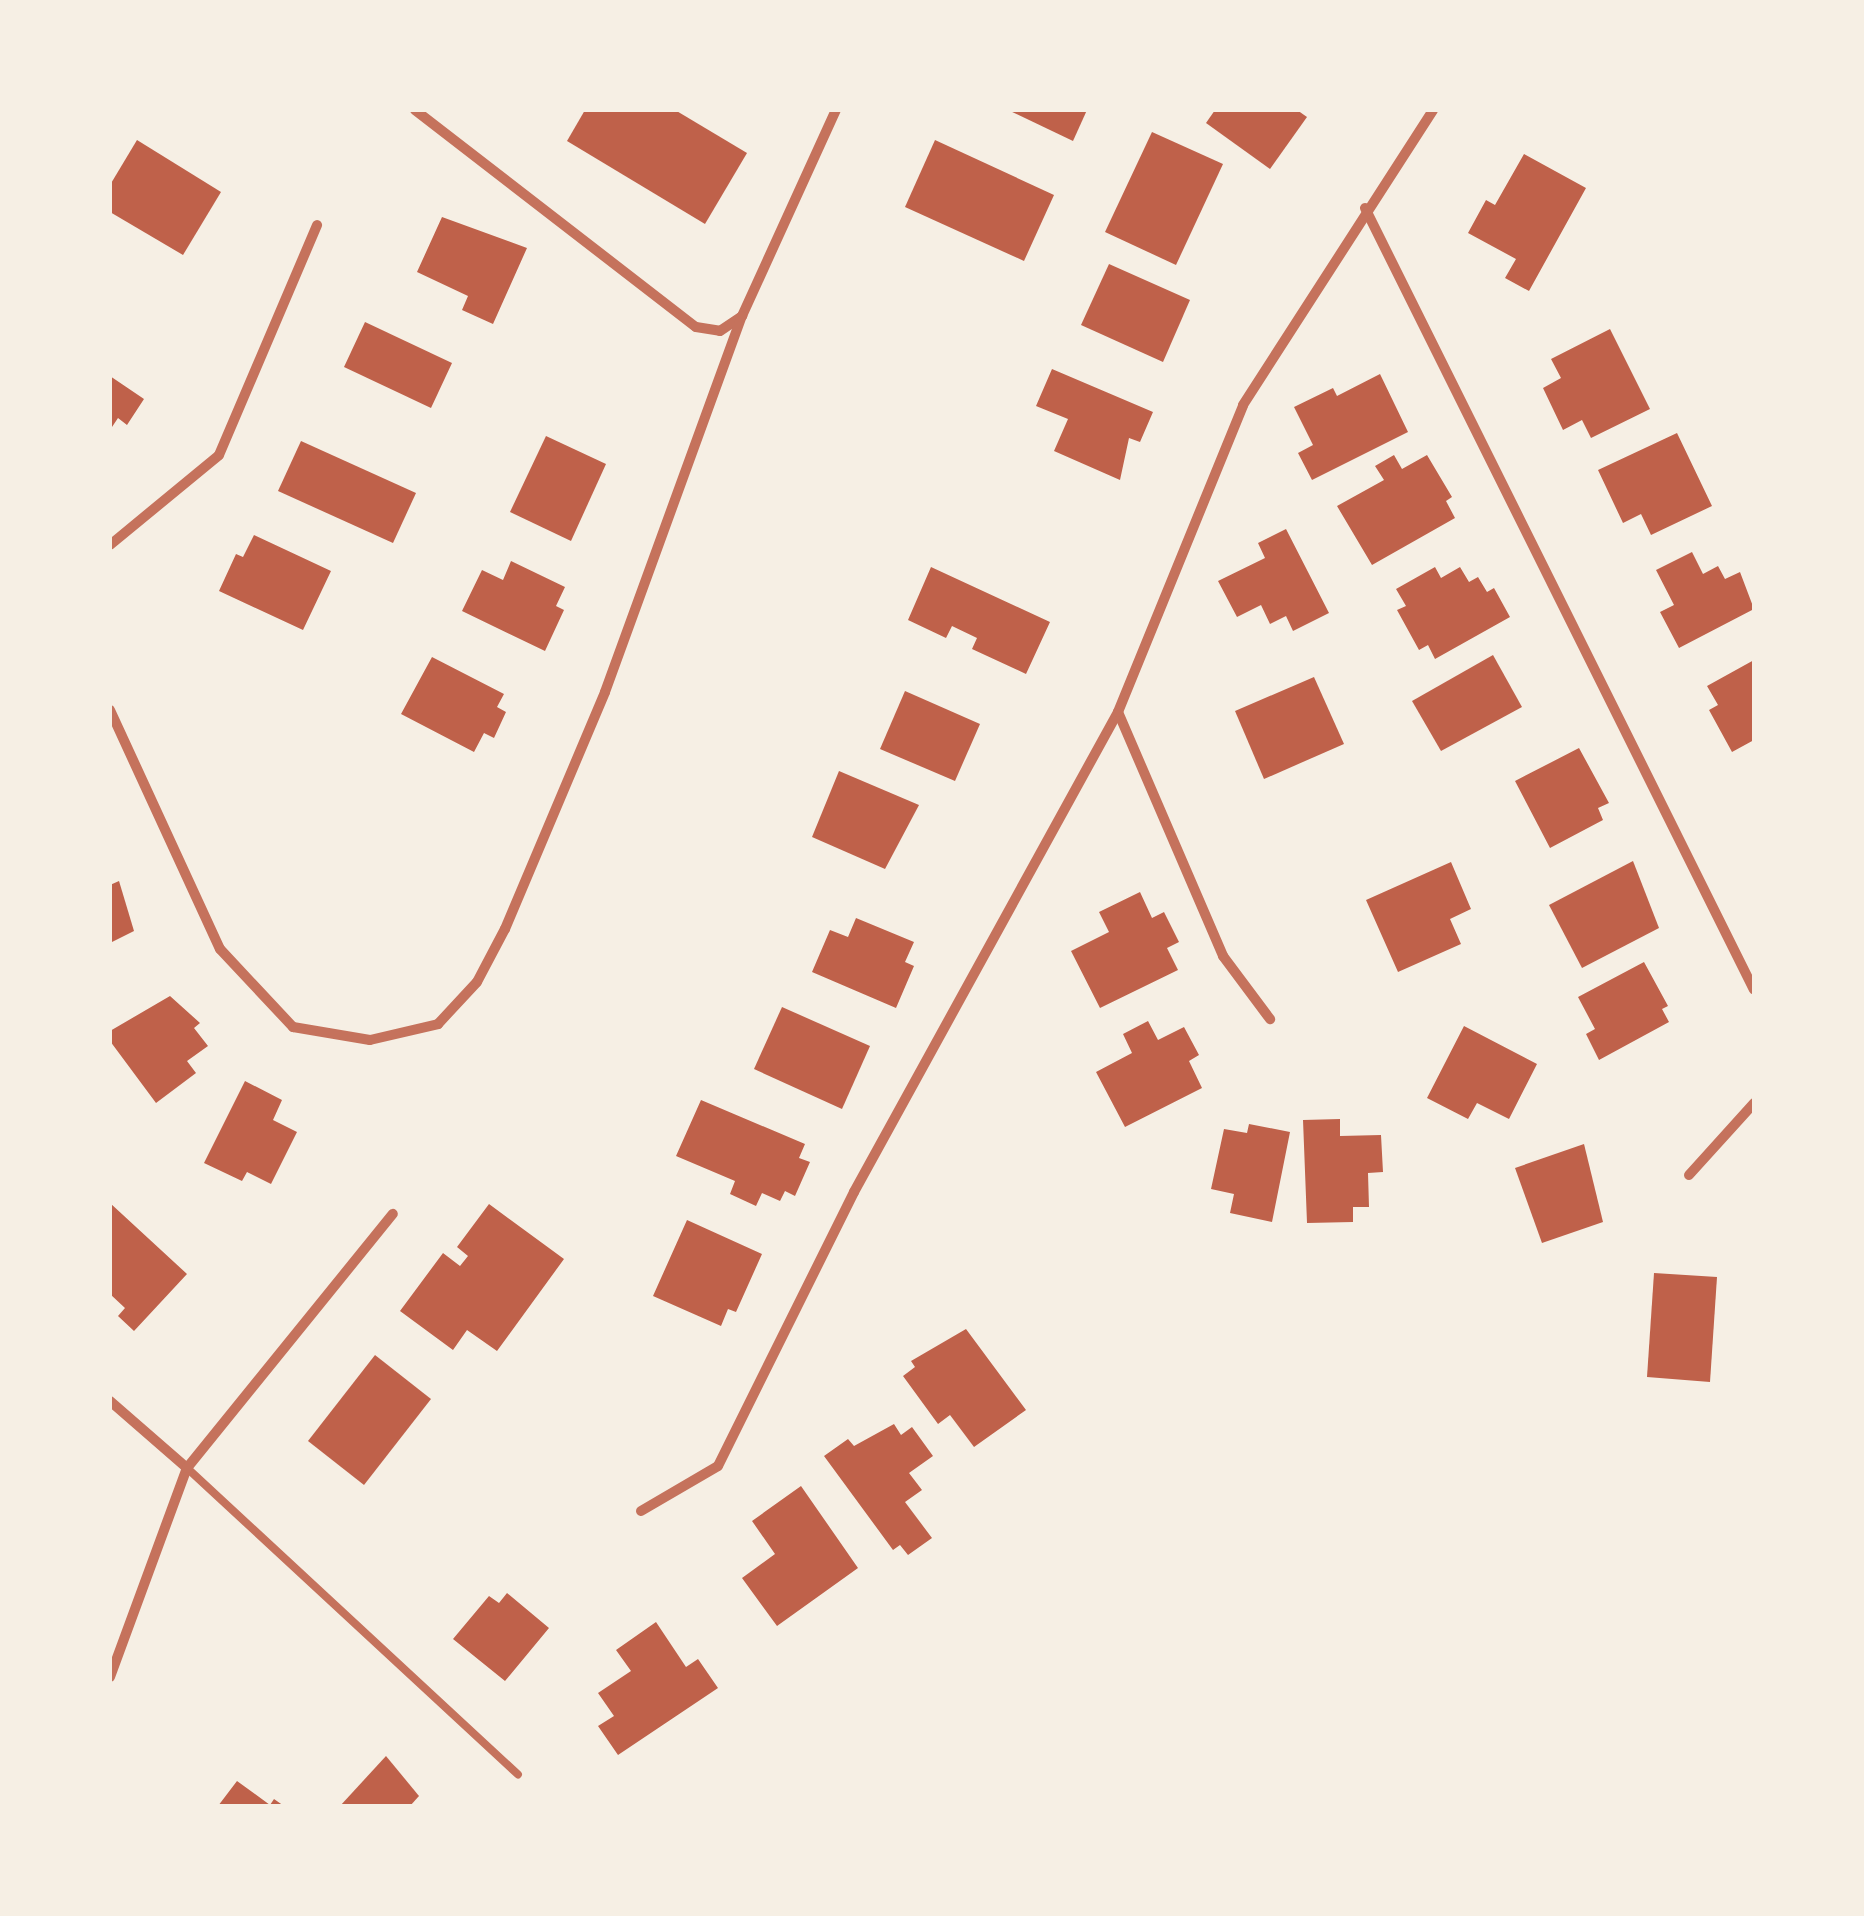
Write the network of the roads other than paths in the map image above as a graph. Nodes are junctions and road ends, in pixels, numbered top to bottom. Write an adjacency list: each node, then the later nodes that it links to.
1 (415, 110): 6 (street)
2 (836, 110): 6 (street)
3 (1433, 110): 4 (street)
4 (1366, 208): 9 (street); 10 (street)
5 (317, 225): 7 (street)
6 (742, 316): 8 (street)
7 (110, 546)
8 (110, 710)
9 (1118, 712): 11 (street); 17 (street)
10 (1754, 990)
11 (1270, 1018)
12 (1754, 1103): 13 (street)
13 (1690, 1175)
14 (393, 1214): 16 (street)
15 (110, 1401): 16 (street)
16 (187, 1468): 18 (street); 19 (lane)
17 (641, 1511)
18 (110, 1676)
19 (518, 1776)

